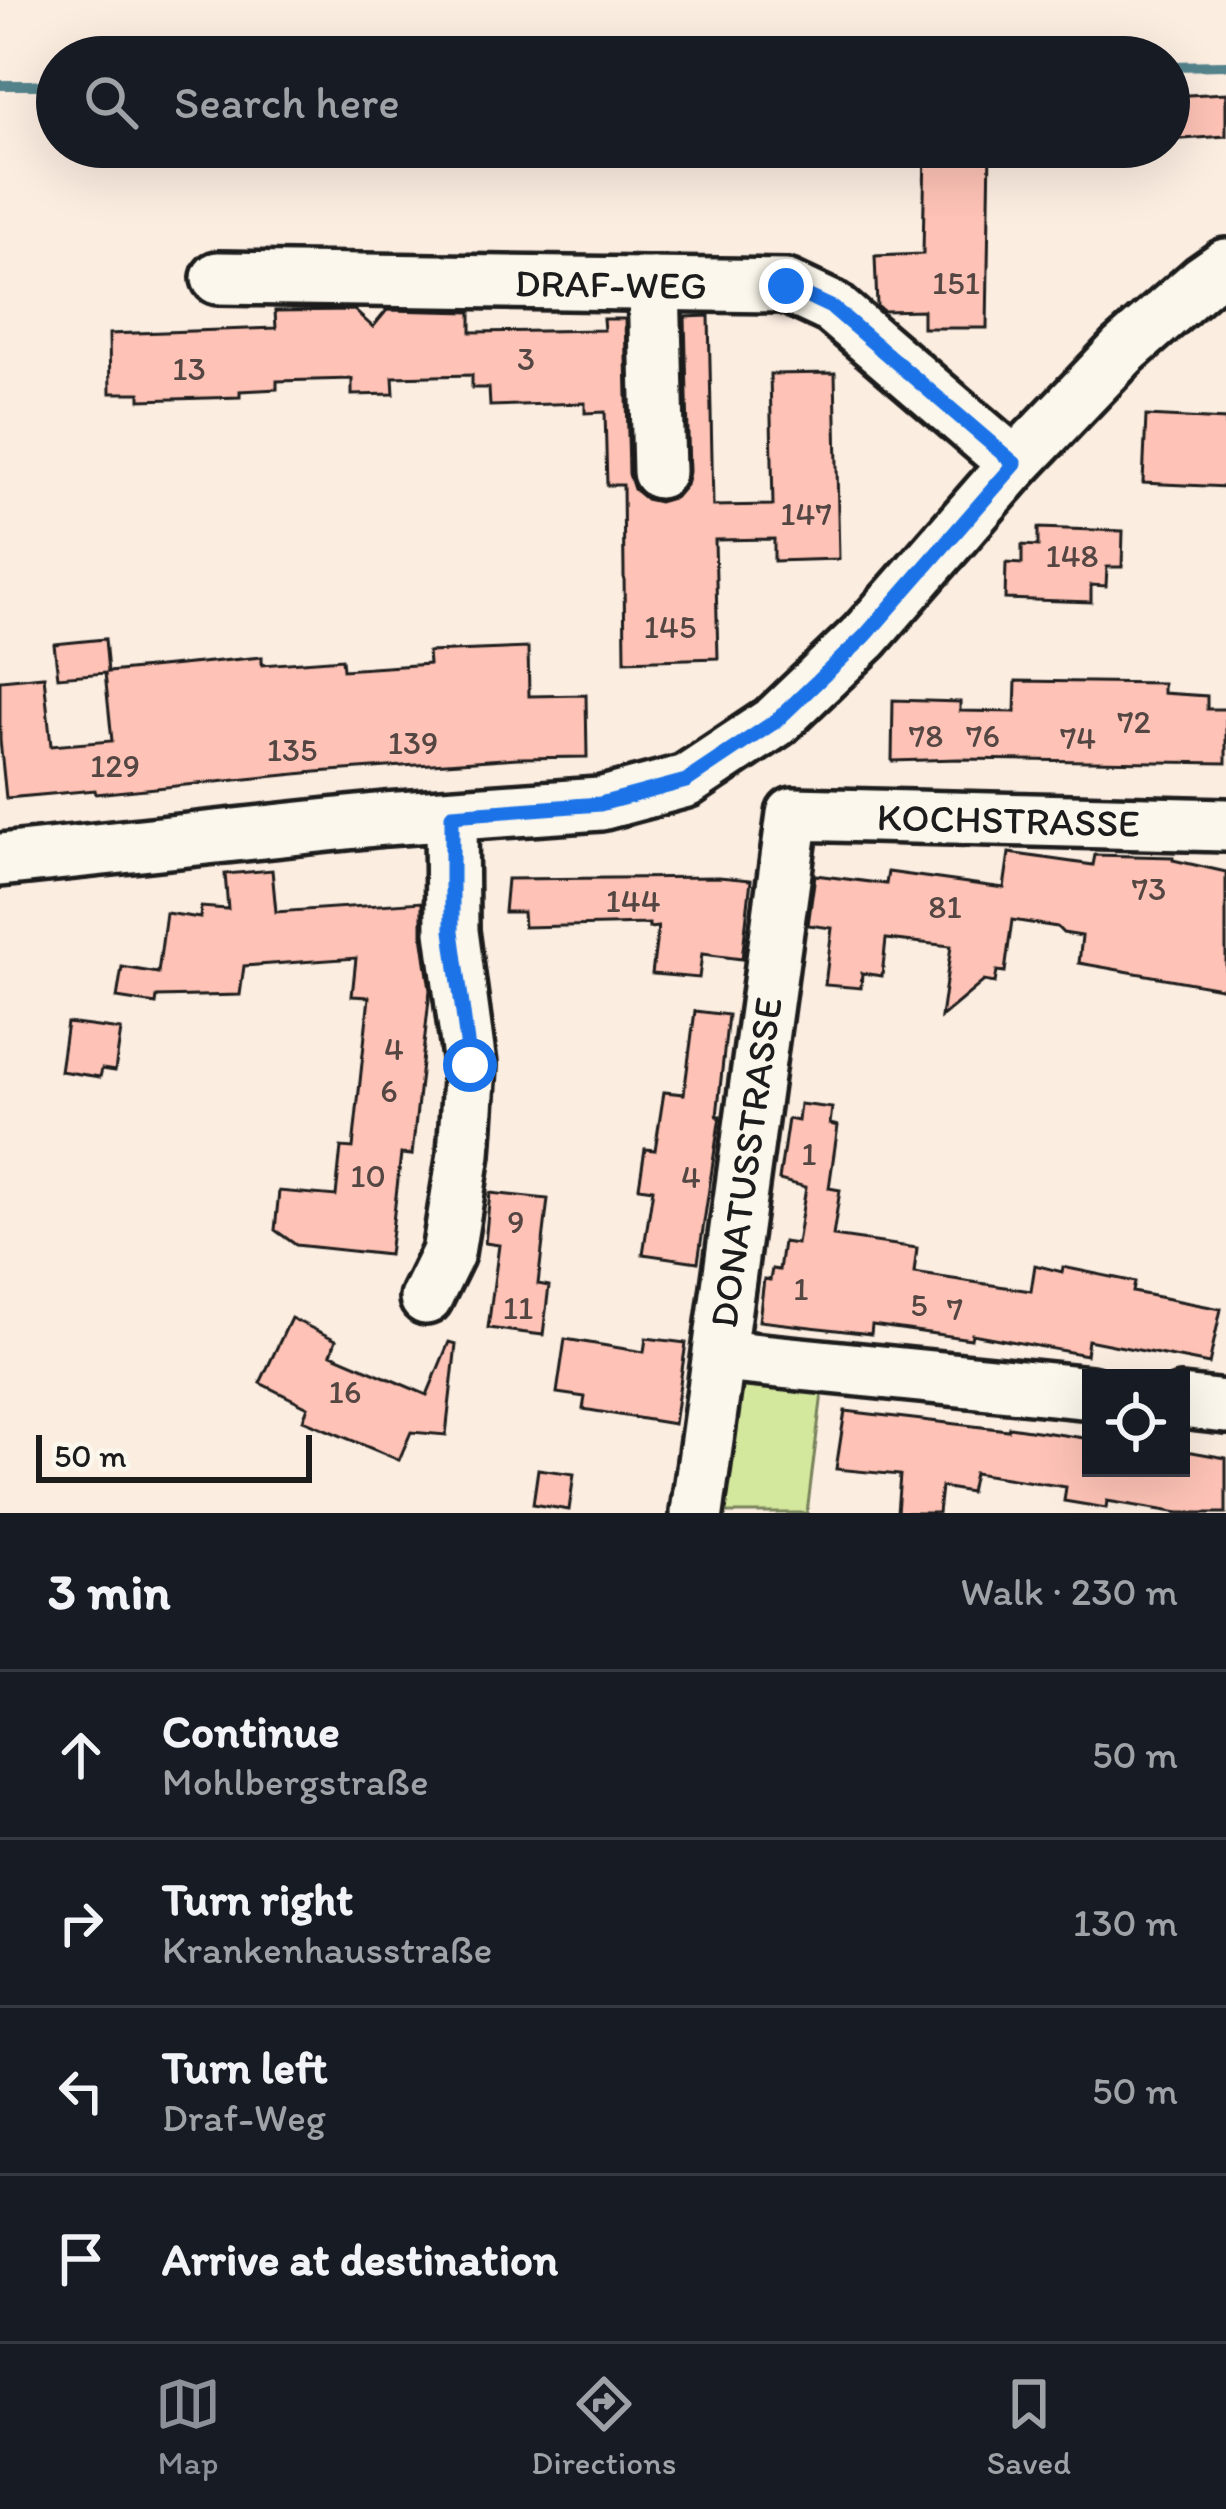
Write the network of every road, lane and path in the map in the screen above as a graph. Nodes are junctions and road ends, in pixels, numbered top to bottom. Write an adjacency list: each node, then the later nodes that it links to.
1 (1226, 266): 4 (street)
2 (218, 278): 3 (street, DRAF-WEG)
3 (654, 284): 4 (street, DRAF-WEG); 5 (street)
4 (1015, 464): 7 (street)
5 (659, 472)
6 (793, 814): 8 (street, KOCHSTRASSE); 11 (street, DONATUSSTRASSE)
7 (452, 815): 9 (street); 10 (street)
8 (1226, 825)
9 (0, 860)
10 (426, 1298)
11 (721, 1356): 12 (street); 15 (street, DONATUSSTRASSE)
12 (1082, 1392)
13 (1190, 1403): 14 (street)
14 (1226, 1407)
15 (697, 1513)

